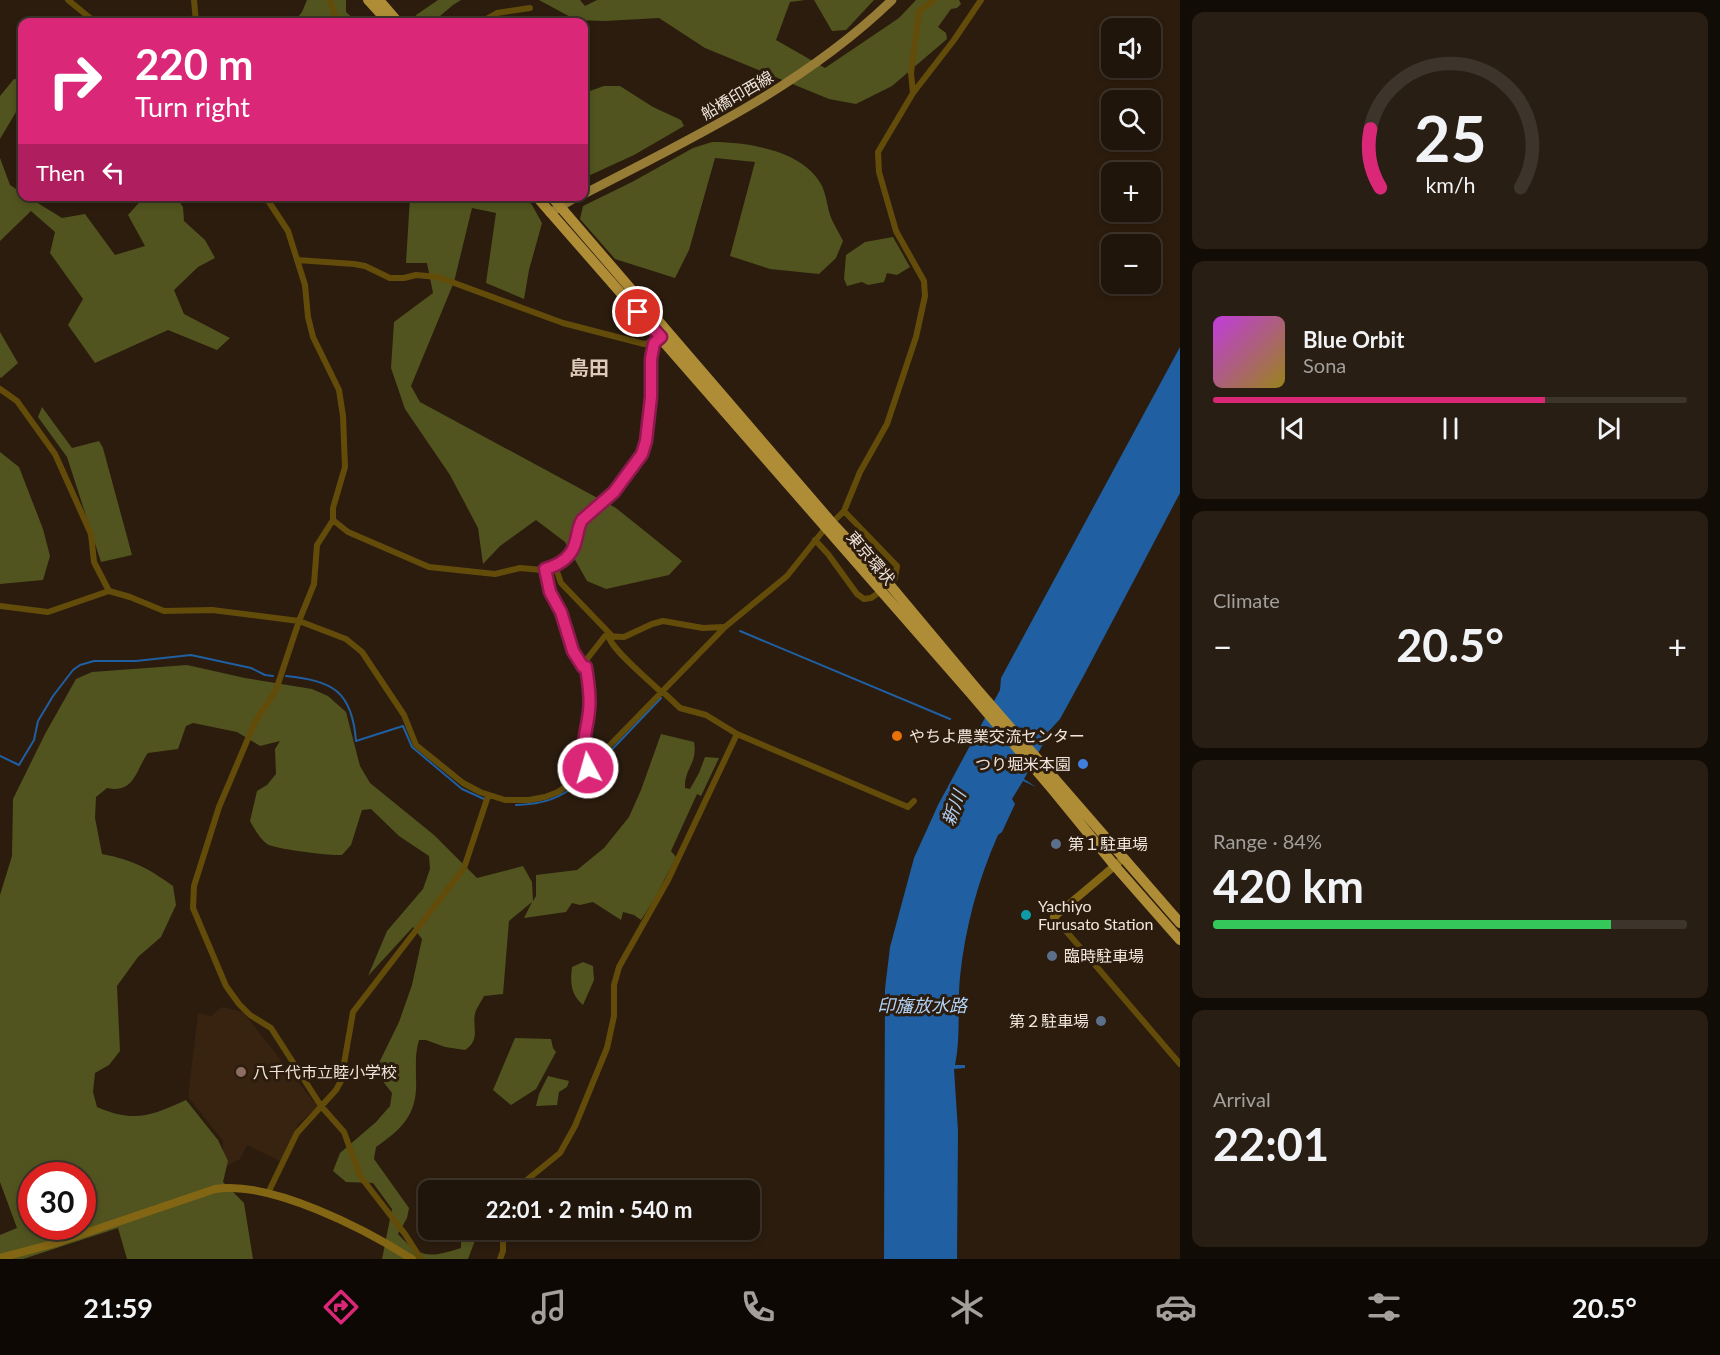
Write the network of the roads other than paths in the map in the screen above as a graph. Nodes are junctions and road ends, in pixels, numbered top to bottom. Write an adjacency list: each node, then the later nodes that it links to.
1 (68, 0): 10 (street)
2 (194, 0): 11 (street)
3 (330, 0): 12 (street)
4 (368, 0): 13 (highway)
5 (379, 0): 14 (highway)
6 (892, 0): 17 (main road, 船橋印西線)
7 (934, 0): 16 (street)
8 (981, 0): 16 (street)
9 (530, 8): 15 (street)
10 (90, 18)
11 (196, 18)
12 (337, 18)
13 (384, 18)
14 (395, 18)
15 (488, 18)
16 (913, 93): 29 (street)
17 (588, 192)
18 (268, 201): 24 (street)
19 (540, 201): 23 (highway, 東京環状)
20 (556, 201): 22 (highway, 東京環状)
21 (570, 201): 22 (main road)
22 (560, 206): 23 (main road); 25 (highway, 東京環状)
23 (550, 213): 25 (highway, 東京環状)
24 (297, 260): 26 (street); 31 (street)
25 (654, 323): 26 (highway, 東京環状); 28 (highway, 東京環状)
26 (657, 340): 28 (highway, 東京環状); 34 (street)
27 (0, 389): 37 (street)
28 (722, 402): 36 (highway, 東京環状); 38 (highway, 東京環状)
29 (844, 511): 30 (street); 36 (street)
30 (837, 518)
31 (333, 520): 35 (street); 40 (street)
32 (823, 531): 33 (street)
33 (815, 540): 38 (street); 41 (street)
34 (555, 566): 35 (street); 42 (street)
35 (545, 569): 43 (street)
36 (889, 584): 45 (highway, 東京環状)
37 (109, 591): 39 (street); 40 (street)
38 (880, 592): 45 (highway, 東京環状)
39 (0, 606)
40 (299, 621): 48 (street); 55 (street)
41 (725, 627): 42 (street); 44 (street)
42 (611, 637): 43 (street); 44 (street)
43 (586, 667): 47 (street)
44 (662, 691): 46 (street); 47 (street)
45 (974, 692): 50 (highway, 東京環状)
46 (737, 734): 49 (street); 56 (street)
47 (588, 768): 48 (street)
48 (488, 796): 55 (street)
49 (914, 801)
50 (1119, 862): 51 (street); 52 (highway, 東京環状); 53 (highway, 東京環状)
51 (1054, 917): 54 (street)
52 (1180, 923)
53 (1180, 940)
54 (1180, 1064)
55 (321, 1106): 57 (street); 61 (street)
56 (527, 1180)
57 (268, 1193): 59 (street); 60 (street)
58 (503, 1240): 62 (street)
59 (0, 1258)
60 (412, 1259)
61 (421, 1259)
62 (500, 1259)

